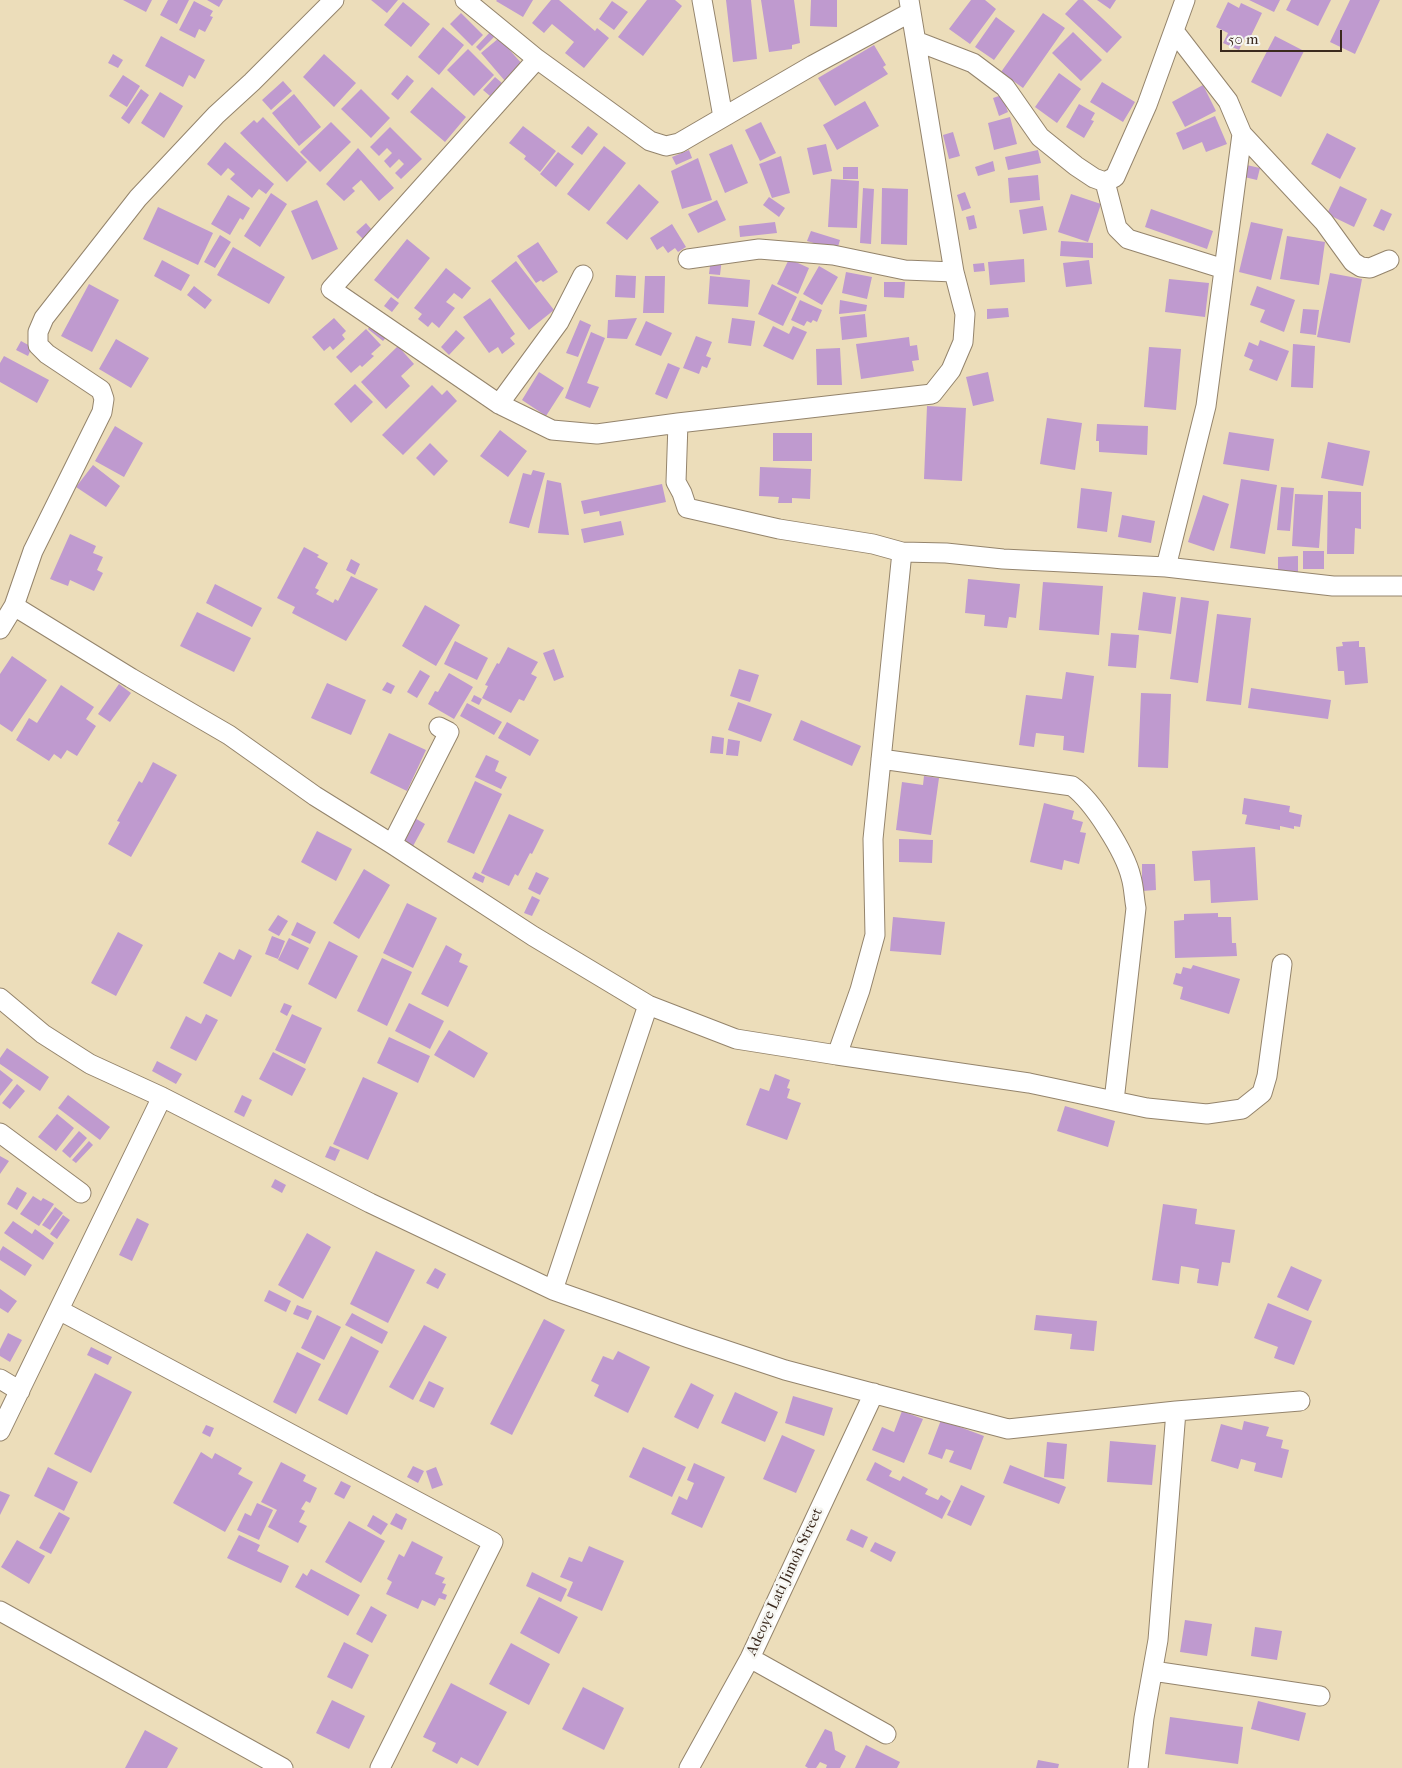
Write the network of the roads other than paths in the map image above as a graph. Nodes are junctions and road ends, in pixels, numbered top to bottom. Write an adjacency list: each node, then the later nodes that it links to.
1 (334, 0): 22 (street)
2 (464, 0): 8 (street)
3 (702, 0): 9 (street)
4 (1185, 0): 6 (street)
5 (910, 6): 7 (street); 9 (street)
6 (1174, 31): 10 (street); 11 (street)
7 (916, 40): 11 (street); 15 (street)
8 (538, 59): 9 (street); 17 (street)
9 (723, 118)
10 (1242, 134): 13 (street); 14 (street)
11 (1105, 182): 14 (street)
12 (688, 258): 15 (street)
13 (1389, 260)
14 (1224, 269): 20 (street)
15 (954, 272): 18 (street)
16 (583, 274): 17 (street)
17 (499, 404): 18 (street)
18 (678, 422): 19 (street)
19 (902, 552): 20 (street); 25 (street)
20 (1166, 566): 21 (street)
21 (1402, 586)
22 (14, 606): 23 (street); 26 (street)
23 (0, 629)
24 (439, 727): 26 (street)
25 (881, 759): 30 (street); 32 (street)
26 (392, 844): 29 (street)
27 (1282, 964): 32 (street)
28 (0, 998): 31 (street)
29 (648, 1005): 30 (street); 35 (street)
30 (836, 1055): 32 (street)
31 (162, 1097): 35 (street); 36 (street)
32 (1114, 1101)
33 (0, 1133): 34 (street)
34 (81, 1193)
35 (553, 1290): 39 (street)
36 (59, 1310): 38 (street); 49 (street)
37 (0, 1379): 38 (street)
38 (20, 1391): 42 (street)
39 (874, 1393): 41 (street); 44 (street, Adeoye Lati Jimoh Street)
40 (1300, 1401): 41 (street)
41 (1176, 1411): 45 (street)
42 (0, 1431)
43 (0, 1611): 48 (street)
44 (750, 1658): 47 (street); 50 (street, Adeoye Lati Jimoh Street)
45 (1153, 1671): 46 (street); 51 (street)
46 (1320, 1696)
47 (886, 1734)
48 (283, 1768)
49 (380, 1768)
50 (689, 1768)
51 (1138, 1768)

